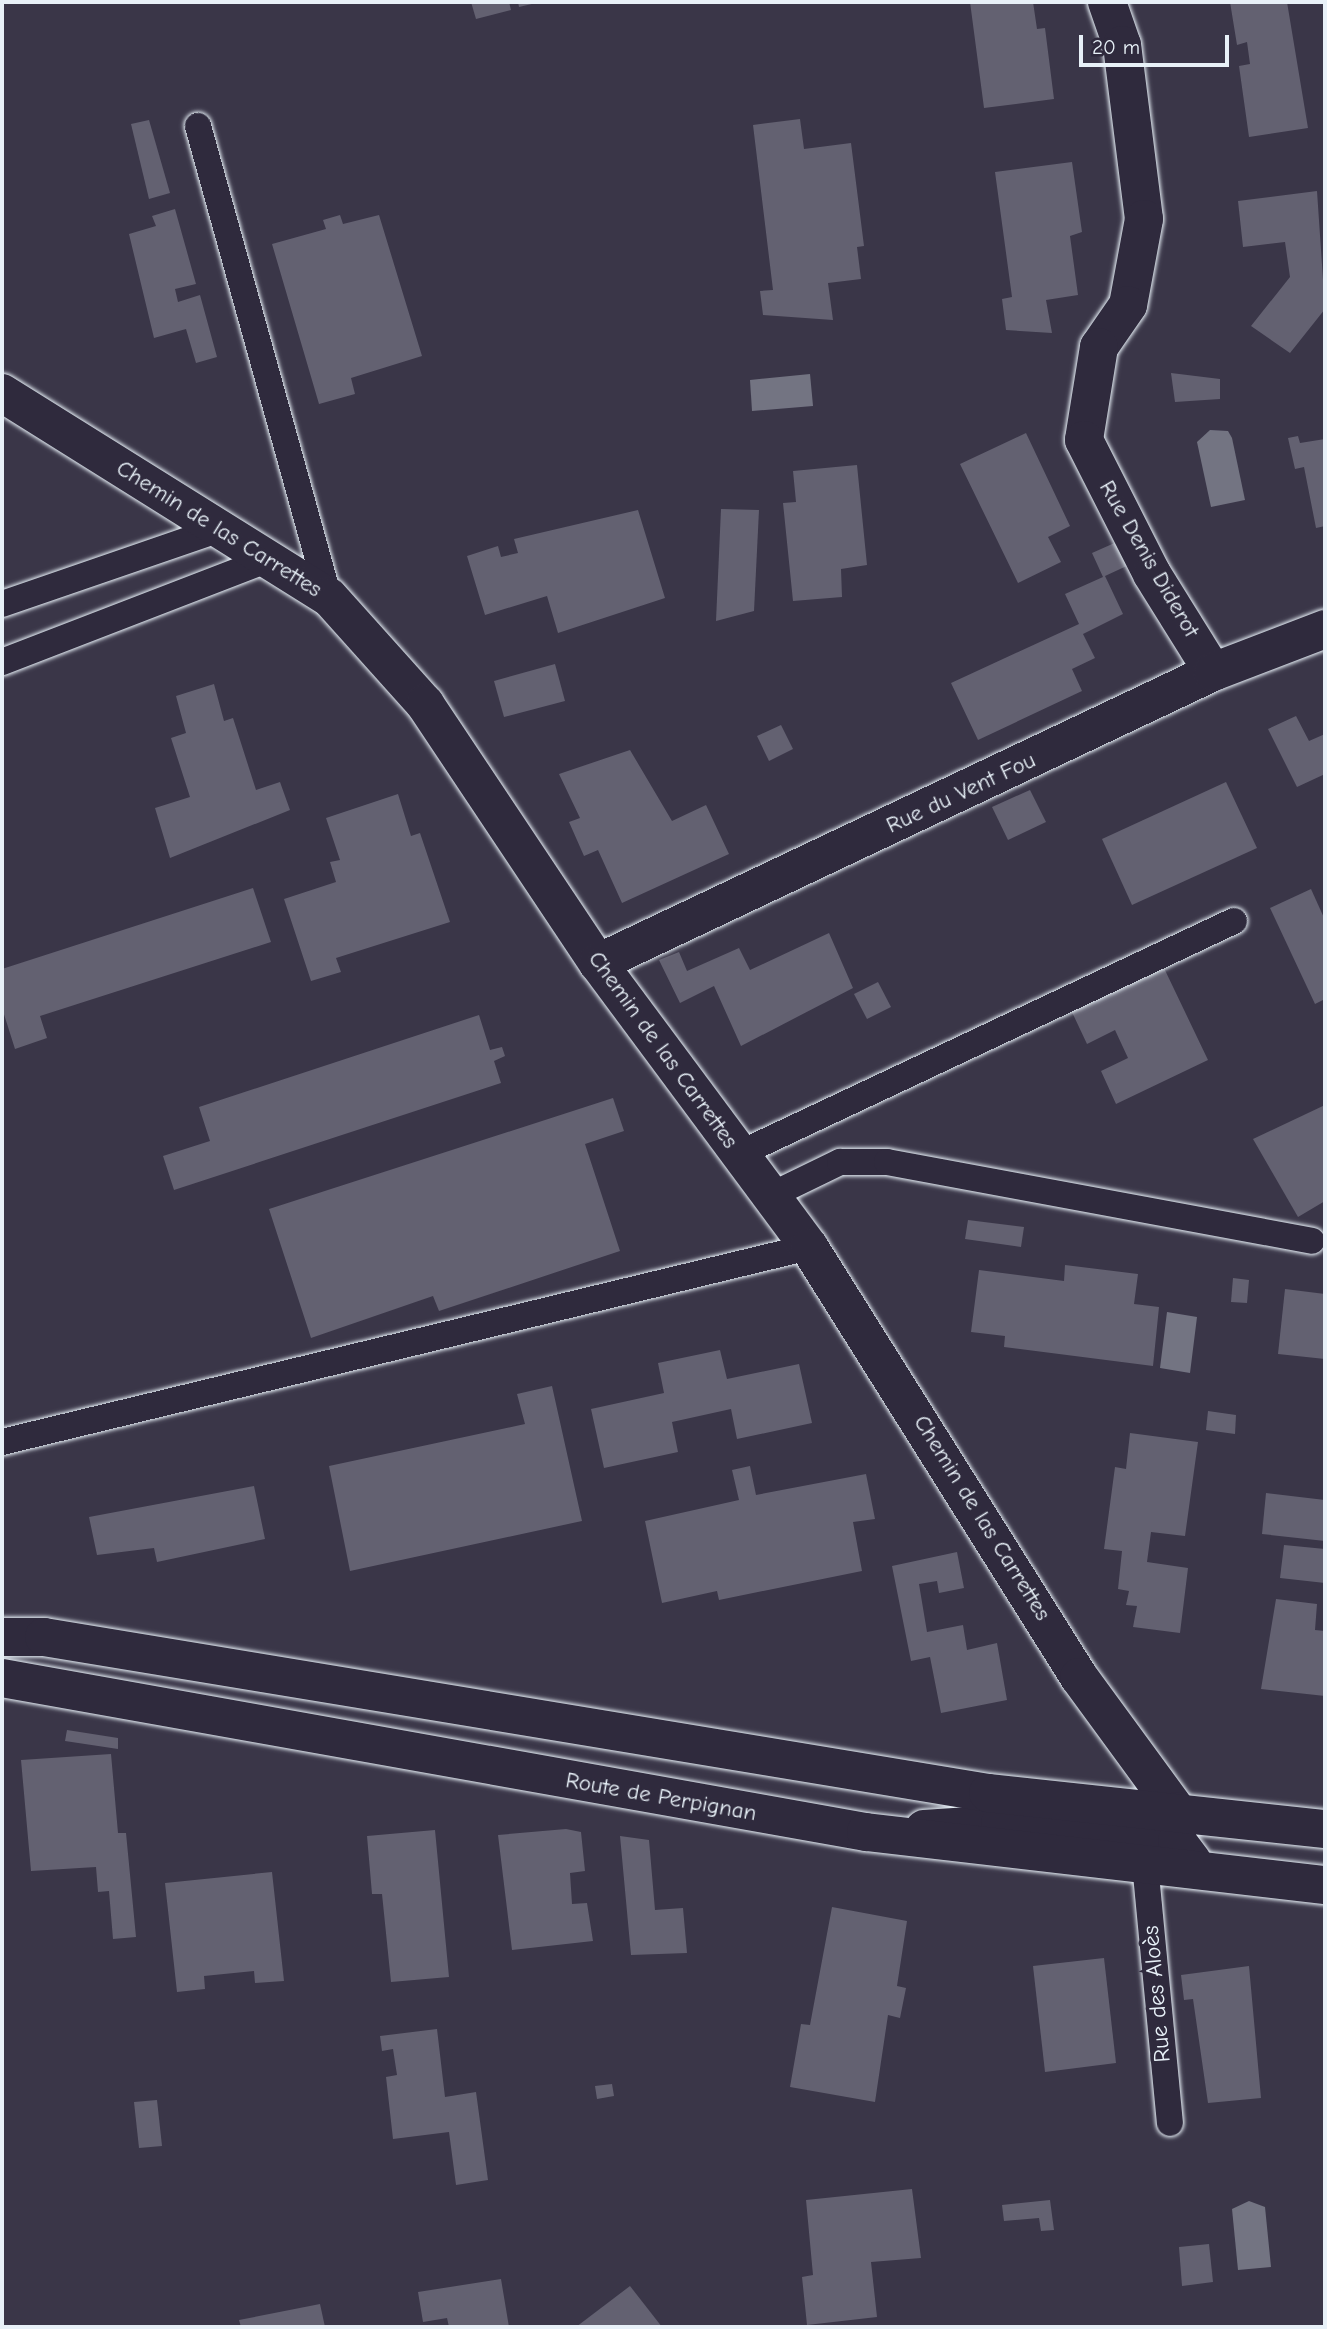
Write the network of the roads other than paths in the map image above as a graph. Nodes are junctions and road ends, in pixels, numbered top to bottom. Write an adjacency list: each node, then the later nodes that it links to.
1 (1107, 2): 10 (street, Rue Denis Diderot)
2 (198, 126): 6 (lane)
3 (2, 393): 4 (street, Chemin de las Carrettes)
4 (217, 530): 5 (street, Chemin de las Carrettes); 7 (lane)
5 (271, 558): 6 (street, Chemin de las Carrettes); 9 (lane)
6 (329, 597): 12 (street, Chemin de las Carrettes)
7 (2, 604)
8 (1325, 629): 10 (street, Rue du Vent Fou)
9 (2, 663)
10 (1213, 672): 12 (street, Rue du Vent Fou)
11 (1234, 921): 13 (lane)
12 (598, 962): 13 (street, Chemin de las Carrettes)
13 (739, 1154): 14 (street, Chemin de las Carrettes)
14 (772, 1195): 15 (lane); 16 (street, Chemin de las Carrettes)
15 (1312, 1241)
16 (809, 1247): 17 (lane); 20 (street, Chemin de las Carrettes)
17 (2, 1442)
18 (2, 1637): 20 (street)
19 (2, 1678): 22 (street, Route de Perpignan)
20 (1177, 1826): 21 (street); 22 (street); 24 (street, Chemin de las Carrettes)
21 (1325, 1829)
22 (866, 1832): 23 (street, Route de Perpignan)
23 (1145, 1864): 24 (street, Route de Perpignan); 26 (lane, Rue des Aloès)
24 (1199, 1871): 25 (street, Route de Perpignan)
25 (1325, 1885)
26 (1170, 2123)

